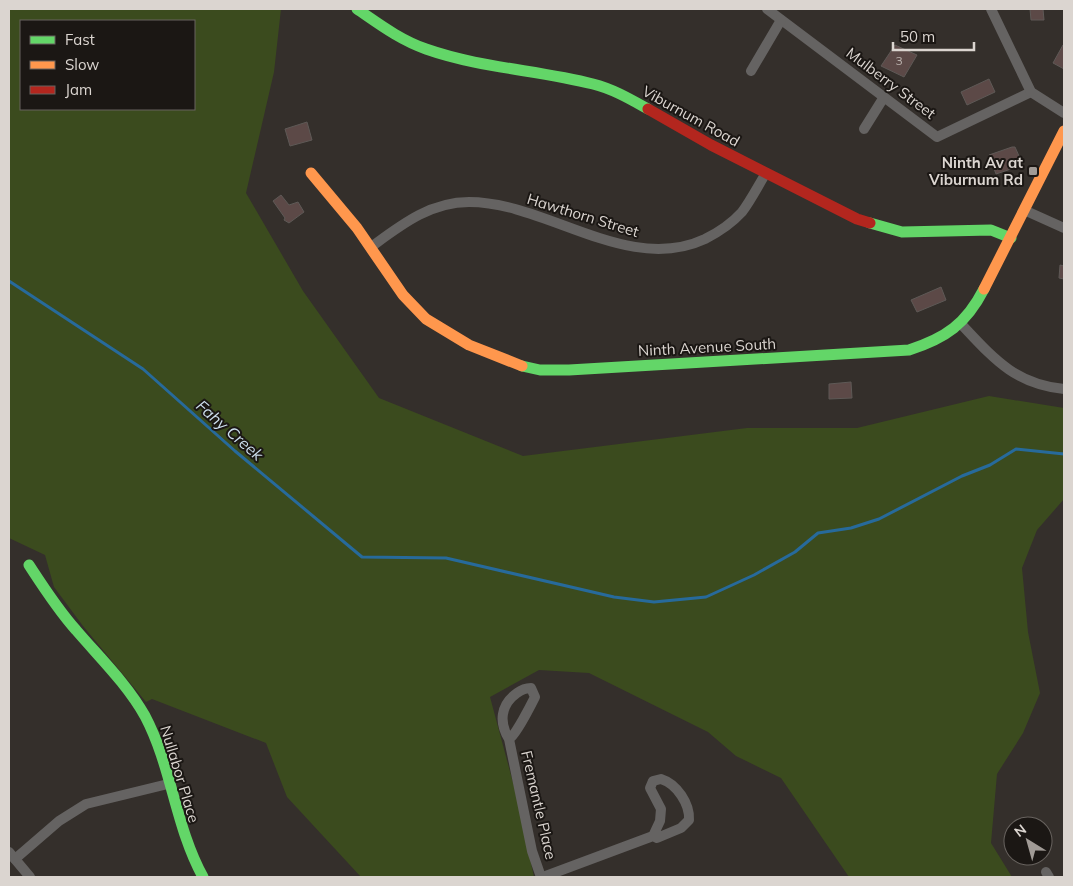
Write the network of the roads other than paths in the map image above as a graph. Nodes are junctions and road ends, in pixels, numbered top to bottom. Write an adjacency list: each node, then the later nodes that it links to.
1 (357, 9): 12 (street, Viburnum Road)
2 (767, 9): 4 (street, Mulberry Street)
3 (991, 9): 6 (street)
4 (781, 20): 5 (street); 7 (street, Mulberry Street)
5 (751, 71)
6 (1031, 92): 7 (street, Mulberry Street); 8 (street)
7 (884, 97): 9 (street)
8 (1064, 113)
9 (864, 129)
10 (1064, 131): 13 (street, Ninth Avenue South)
11 (312, 173): 16 (street, Ninth Avenue South)
12 (766, 173): 15 (street, Viburnum Road); 16 (street, Hawthorn Street)
13 (1024, 210): 14 (street); 15 (street, Ninth Avenue South)
14 (1064, 228)
15 (1011, 238): 17 (street, Ninth Avenue South)
16 (371, 247): 17 (street, Ninth Avenue South)
17 (962, 325): 18 (street)
18 (1064, 389)
19 (29, 565): 21 (street, Nullabor Place)
20 (509, 740): 20 (street, Fremantle Place); 26 (street, Fremantle Place)
21 (168, 784): 23 (street); 25 (street, Nullabor Place)
22 (653, 836): 22 (street); 26 (street)
23 (12, 856): 24 (street)
24 (30, 877)
25 (203, 877)
26 (542, 877)

